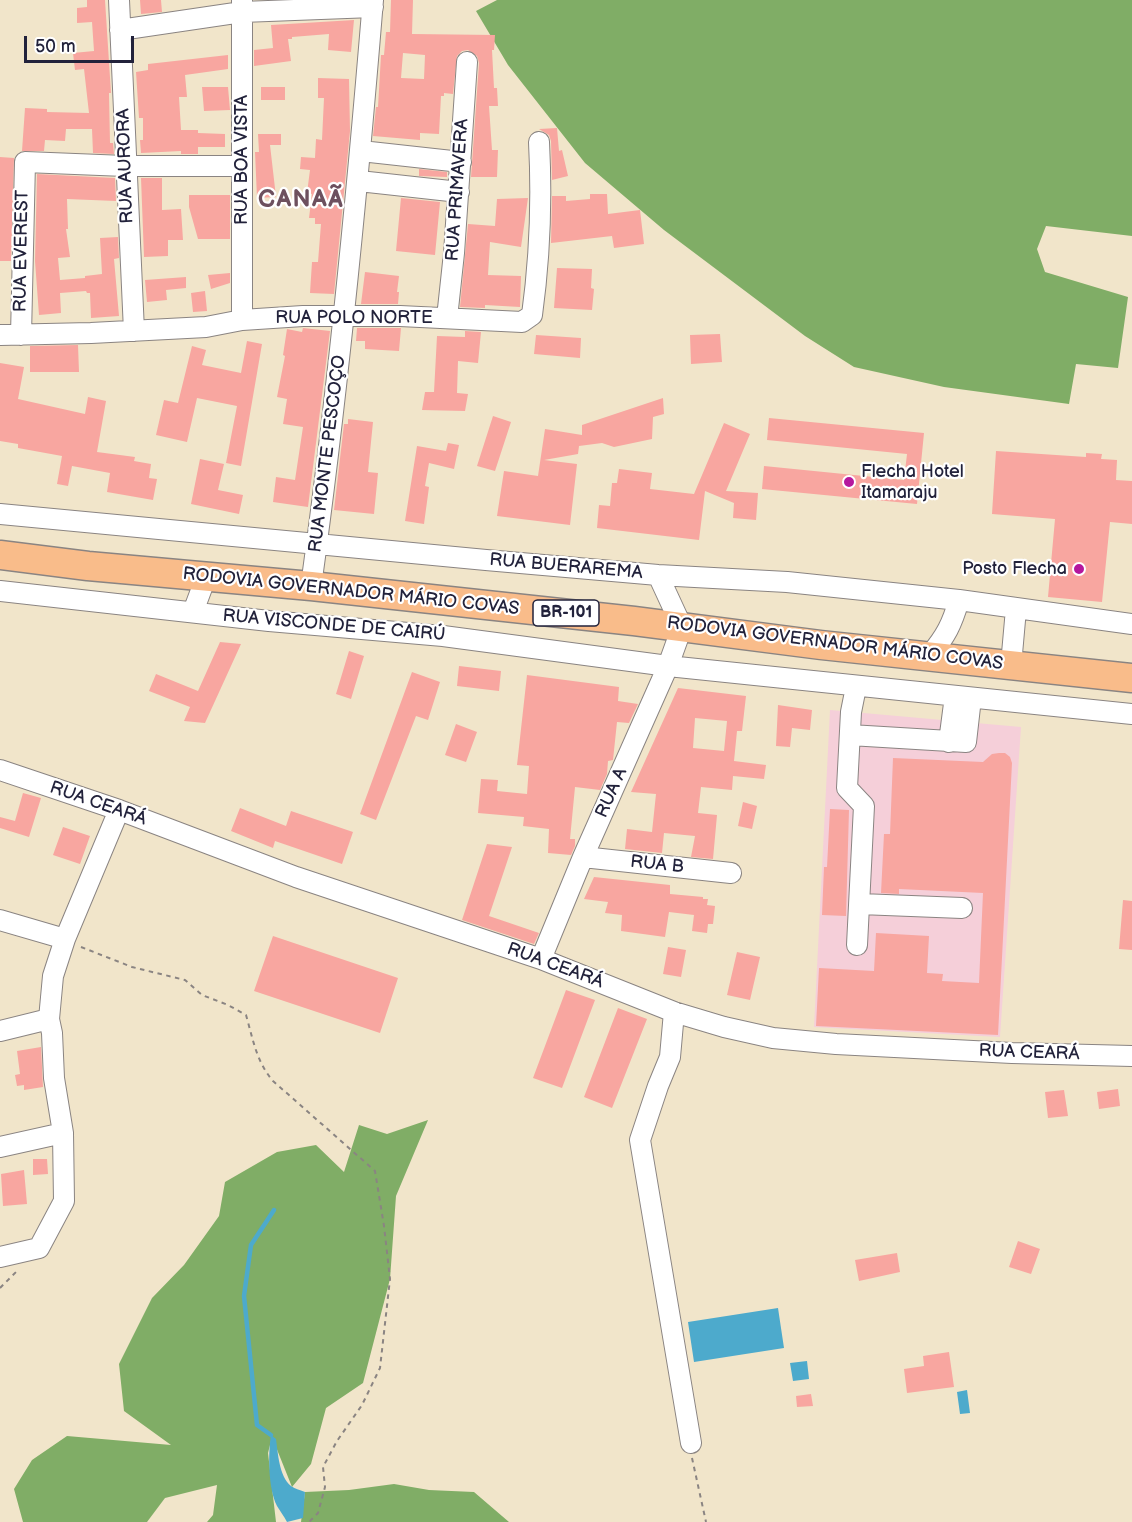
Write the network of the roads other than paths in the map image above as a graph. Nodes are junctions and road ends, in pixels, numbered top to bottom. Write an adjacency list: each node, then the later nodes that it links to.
1 (119, 0): 4 (street, RUA AURORA)
2 (373, 3): 3 (street); 7 (street, RUA MONTE PESCOÇO)
3 (242, 6): 4 (street); 10 (street, RUA BOA VISTA)
4 (120, 30): 9 (street, RUA AURORA)
5 (467, 62): 8 (street, RUA PRIMAVERA)
6 (539, 142): 14 (street, RUA POLO NORTE)
7 (361, 152): 8 (street); 11 (street, RUA MONTE PESCOÇO)
8 (461, 162): 12 (street, RUA PRIMAVERA)
9 (125, 166): 10 (street); 16 (street, RUA AURORA); 18 (street, RUA EVEREST)
10 (242, 166): 15 (street, RUA BOA VISTA)
11 (359, 181): 12 (street); 13 (street, RUA MONTE PESCOÇO)
12 (459, 192): 14 (street, RUA PRIMAVERA)
13 (345, 316): 14 (street, RUA POLO NORTE); 15 (street, RUA POLO NORTE); 20 (street, RUA MONTE PESCOÇO)
14 (447, 318)
15 (242, 320): 16 (street, RUA POLO NORTE)
16 (134, 331): 18 (street, RUA POLO NORTE)
17 (0, 335): 18 (street, RUA POLO NORTE)
18 (21, 335)
19 (0, 514): 20 (street, RUA BUERAREMA)
20 (316, 545): 22 (street, RUA BUERAREMA); 24 (street, RUA MONTE PESCOÇO)
21 (0, 555): 23 (highway, RODOVIA GOVERNADOR MÁRIO COVAS / BR-101)
22 (658, 574): 26 (street, RUA BUERAREMA); 30 (street)
23 (206, 577): 24 (highway, RODOVIA GOVERNADOR MÁRIO COVAS / BR-101); 28 (street)
24 (311, 586): 30 (highway, RODOVIA GOVERNADOR MÁRIO COVAS / BR-101)
25 (0, 591): 28 (street, RUA VISCONDE DE CAIRÚ)
26 (959, 600): 27 (street, RUA BUERAREMA); 31 (street)
27 (1016, 609): 29 (street, RUA BUERAREMA); 32 (street)
28 (193, 612): 33 (street, RUA VISCONDE DE CAIRÚ)
29 (1132, 624)
30 (682, 627): 31 (highway, RODOVIA GOVERNADOR MÁRIO COVAS / BR-101); 33 (street, RUA A)
31 (930, 655): 32 (highway, RODOVIA GOVERNADOR MÁRIO COVAS / BR-101)
32 (1011, 664): 34 (highway, RODOVIA GOVERNADOR MÁRIO COVAS / BR-101)
33 (668, 666): 35 (street, RUA VISCONDE DE CAIRÚ); 41 (street, RUA A)
34 (1132, 678)
35 (856, 687): 36 (street, RUA VISCONDE DE CAIRÚ); 38 (street)
36 (963, 697): 37 (street, RUA VISCONDE DE CAIRÚ); 38 (street)
37 (1132, 714)
38 (850, 735): 43 (street)
39 (0, 770): 40 (street, RUA CEARÁ)
40 (119, 810): 46 (street); 48 (street, RUA CEARÁ)
41 (584, 857): 42 (street, RUA B); 48 (street, RUA A)
42 (731, 873)
43 (860, 904): 44 (street); 47 (street)
44 (962, 908)
45 (0, 921): 46 (street)
46 (65, 939): 50 (street)
47 (857, 945)
48 (541, 959): 49 (street, RUA CEARÁ)
49 (674, 1012): 52 (street, RUA CEARÁ); 56 (street)
50 (49, 1019): 51 (street); 53 (street)
51 (0, 1031)
52 (1132, 1056)
53 (63, 1133): 54 (street); 55 (street)
54 (0, 1147)
55 (0, 1257)
56 (691, 1443)

